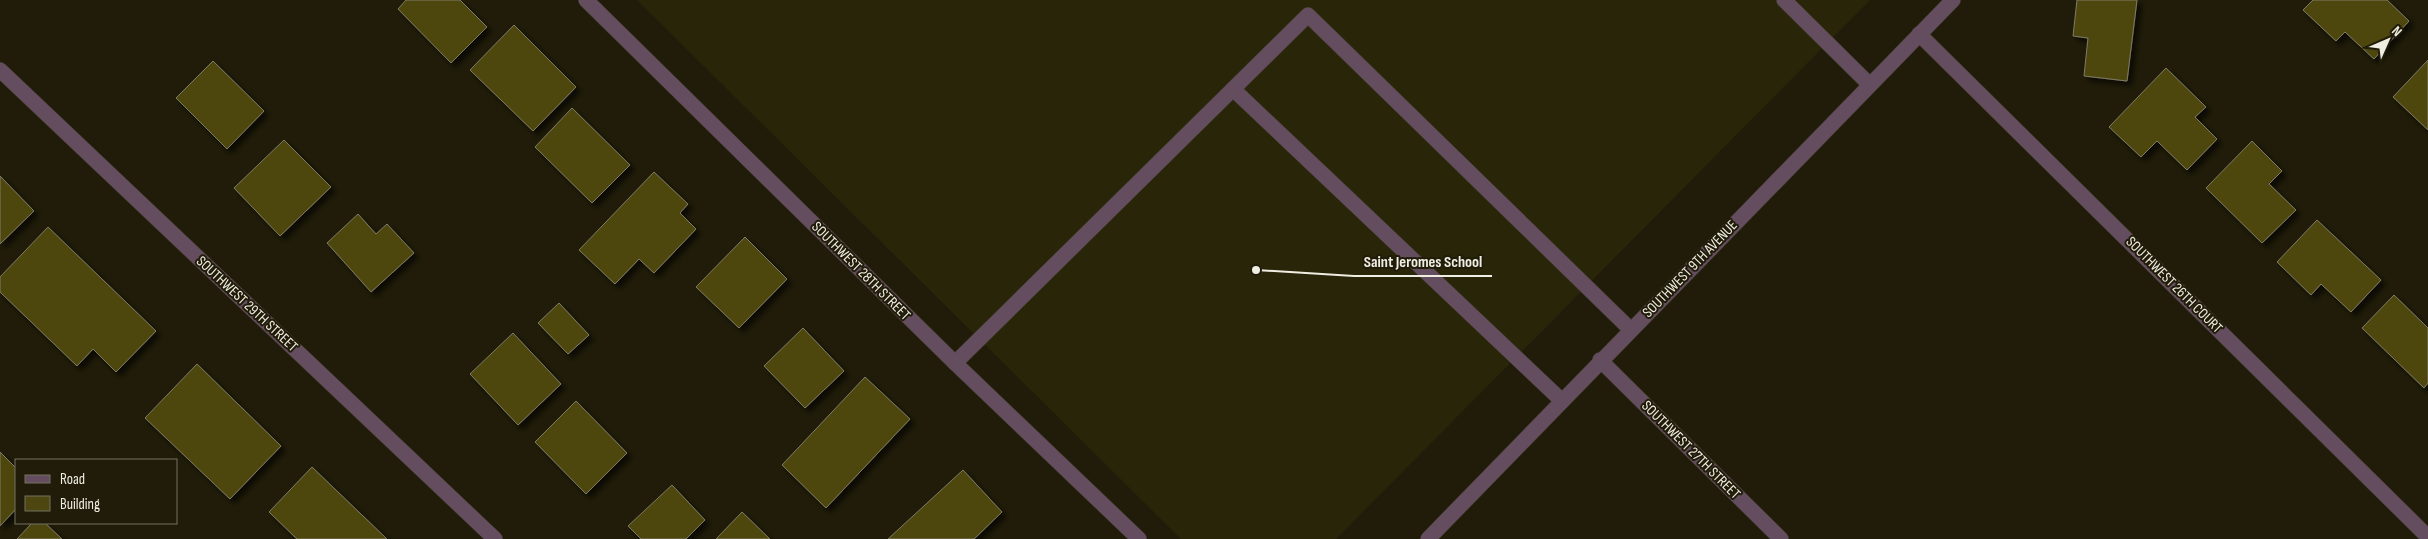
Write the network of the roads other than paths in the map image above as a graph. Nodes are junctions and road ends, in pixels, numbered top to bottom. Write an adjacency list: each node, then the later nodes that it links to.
1 (586, 0): 10 (street, SOUTHWEST 28TH STREET)
2 (1952, 0): 4 (street, SOUTHWEST 9TH AVENUE)
3 (1790, 2): 6 (street)
4 (1919, 34): 6 (street, SOUTHWEST 9TH AVENUE); 12 (street, SOUTHWEST 26TH COURT)
5 (0, 70): 13 (street, SOUTHWEST 29TH STREET)
6 (1870, 85): 8 (street, SOUTHWEST 9TH AVENUE)
7 (1233, 89): 8 (street); 10 (street); 11 (street)
8 (1630, 329): 9 (street, SOUTHWEST 9TH AVENUE)
9 (1600, 360): 11 (street, SOUTHWEST 9TH AVENUE); 16 (street, SOUTHWEST 27TH STREET)
10 (955, 363): 14 (street, SOUTHWEST 28TH STREET)
11 (1561, 400): 15 (street, SOUTHWEST 9TH AVENUE)
12 (2428, 537)
13 (495, 539)
14 (1139, 539)
15 (1428, 539)
16 (1781, 539)

